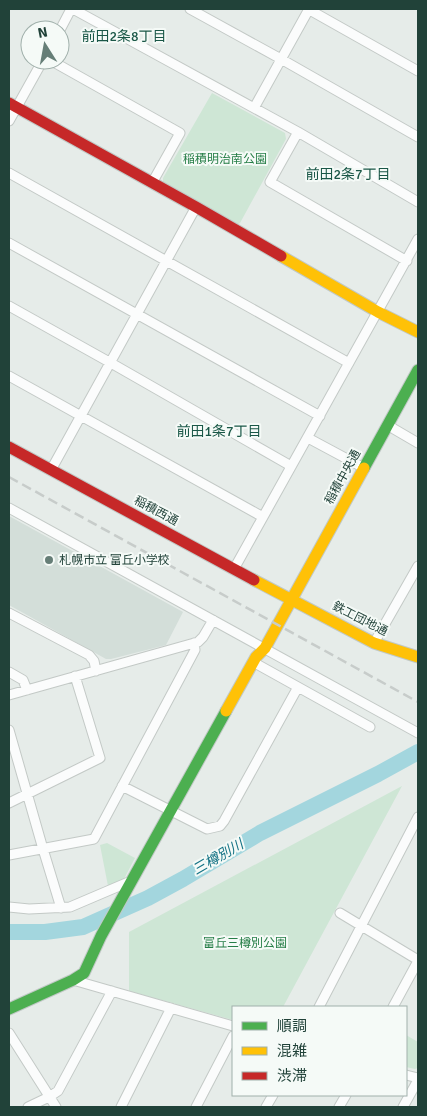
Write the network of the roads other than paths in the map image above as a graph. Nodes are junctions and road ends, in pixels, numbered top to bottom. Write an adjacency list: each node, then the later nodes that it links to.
1 (72, 9): 4 (street); 10 (street)
2 (190, 9): 5 (street)
3 (308, 9): 5 (street); 8 (street)
4 (66, 20)
5 (281, 58): 10 (street); 13 (street)
6 (36, 70): 9 (street)
7 (68, 70): 15 (street)
8 (418, 71)
9 (13, 105): 11 (street); 15 (street)
10 (254, 108): 12 (street)
11 (9, 121)
12 (298, 132): 16 (street); 21 (street)
13 (418, 137)
14 (9, 173): 20 (street)
15 (152, 183): 17 (street)
16 (418, 202)
17 (196, 207): 20 (street); 23 (street)
18 (418, 239): 21 (street)
19 (9, 243): 24 (street)
20 (166, 261): 24 (street); 27 (street)
21 (406, 261): 23 (street)
22 (9, 306): 26 (street)
23 (378, 312): 25 (street); 27 (street)
24 (137, 315): 26 (street); 31 (street)
25 (418, 332)
26 (111, 363): 30 (street); 36 (street)
27 (349, 363): 31 (street)
28 (418, 370): 32 (street, 稲積中央通)
29 (9, 376): 30 (street)
30 (82, 416): 38 (street); 40 (street)
31 (320, 416): 33 (street)
32 (388, 424): 34 (street); 37 (street, 稲積中央通)
33 (308, 438): 36 (street); 37 (street)
34 (418, 443)
35 (9, 447): 38 (street, 稲積西通)
36 (291, 466): 40 (street)
37 (364, 468): 43 (street, 稲積中央通)
38 (51, 470): 42 (street, 稲積西通)
39 (9, 508): 45 (street)
40 (262, 517): 42 (street)
41 (418, 566): 47 (street)
42 (234, 569): 43 (street, 稲積西通)
43 (292, 599): 47 (street, 鉄工団地通); 48 (street, 稲積中央通)
44 (9, 613): 51 (street)
45 (213, 620): 46 (street); 48 (street)
46 (194, 643): 51 (street); 60 (street)
47 (374, 643): 49 (street, 鉄工団地通)
48 (265, 648): 50 (street, 稲積中央通); 59 (street)
49 (418, 657)
50 (253, 662): 54 (street); 63 (street, 稲積中央通)
51 (96, 671): 53 (street)
52 (9, 672): 55 (street)
53 (75, 676): 55 (street); 61 (street)
54 (298, 687): 57 (street); 63 (street)
55 (27, 690): 56 (street)
56 (9, 695)
57 (370, 727)
58 (9, 730): 61 (street)
59 (418, 733)
60 (122, 786): 63 (street); 65 (street)
61 (27, 794): 62 (street); 65 (street)
62 (9, 803)
63 (170, 811): 67 (street, 稲積中央通)
64 (418, 817): 71 (street)
65 (42, 849): 66 (street); 69 (street)
66 (9, 855)
67 (129, 885): 69 (street); 73 (street, 稲積中央通)
68 (9, 908): 69 (street)
69 (61, 908)
70 (340, 914): 71 (street)
71 (361, 926): 72 (street); 75 (street)
72 (418, 961): 76 (street)
73 (73, 980): 74 (street); 78 (street)
74 (112, 991): 77 (street); 85 (street)
75 (320, 1006)
76 (394, 1006)
77 (171, 1008): 79 (street); 88 (street)
78 (9, 1010)
79 (232, 1026)
80 (9, 1033): 85 (street)
81 (232, 1038): 89 (street)
82 (418, 1079): 92 (street)
83 (272, 1096): 90 (street)
84 (345, 1096): 91 (street)
85 (50, 1097): 86 (street); 87 (street)
86 (28, 1107)
87 (56, 1107)
88 (121, 1107)
89 (196, 1107)
90 (266, 1107)
91 (339, 1107)
92 (403, 1107)

